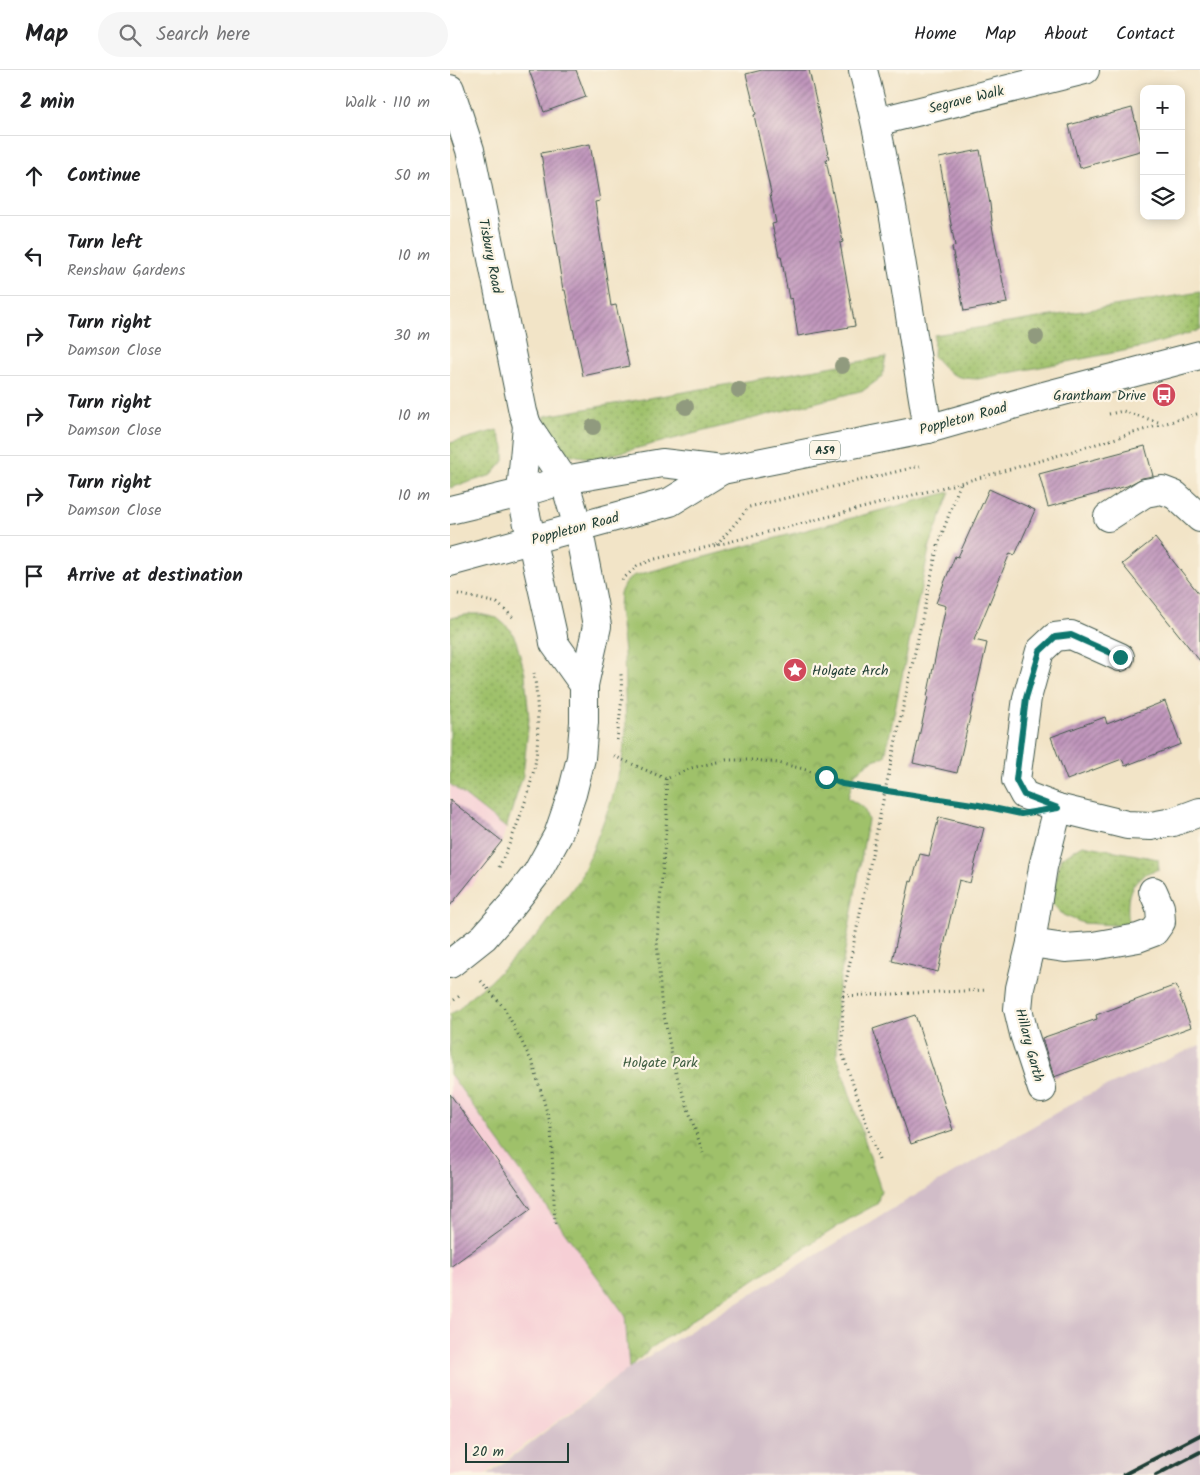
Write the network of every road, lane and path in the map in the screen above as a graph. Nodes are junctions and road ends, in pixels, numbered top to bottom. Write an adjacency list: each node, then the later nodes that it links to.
1 (863, 70): 4 (street)
2 (1086, 70): 4 (street, Segrave Walk)
3 (450, 89): 7 (street, Tisbury Road)
4 (876, 122): 8 (street)
5 (1200, 355): 8 (street, Poppleton Road / A59)
6 (1200, 413): 11 (path)
7 (527, 425): 10 (street, Tisbury Road); 12 (street, Tisbury Road)
8 (928, 429): 9 (street, Poppleton Road / A59)
9 (722, 470): 10 (street, Poppleton Road / A59); 16 (street, Poppleton Road / A59)
10 (564, 480): 12 (street, Poppleton Road / A59); 16 (street, Tisbury Road)
11 (960, 483): 18 (path); 27 (path)
12 (521, 492): 13 (street, Poppleton Road / A59); 17 (street, Tisbury Road)
13 (450, 510)
14 (1108, 517): 15 (street)
15 (1200, 518)
16 (578, 526): 17 (street, Poppleton Road / A59); 24 (street, Tisbury Road)
17 (532, 540): 19 (street, Poppleton Road / A59); 24 (street, Tisbury Road)
18 (717, 545)
19 (450, 562)
20 (450, 592): 21 (path)
21 (486, 600)
22 (1120, 657): 28 (street)
23 (533, 665): 31 (path)
24 (584, 685): 34 (street, Tisbury Road)
25 (614, 756): 26 (path)
26 (666, 779): 27 (path); 39 (path)
27 (885, 791): 29 (path); 37 (path)
28 (1058, 808): 30 (street); 33 (street, Hillary Garth)
29 (996, 809)
30 (1200, 812)
31 (498, 868)
32 (1153, 891): 33 (street)
33 (1031, 943): 36 (street, Hillary Garth)
34 (450, 964)
35 (480, 981): 41 (path)
36 (1020, 988): 37 (path); 38 (street, Hillary Garth)
37 (843, 996): 40 (path)
38 (1042, 1089)
39 (703, 1153)
40 (879, 1160)
41 (555, 1226)

